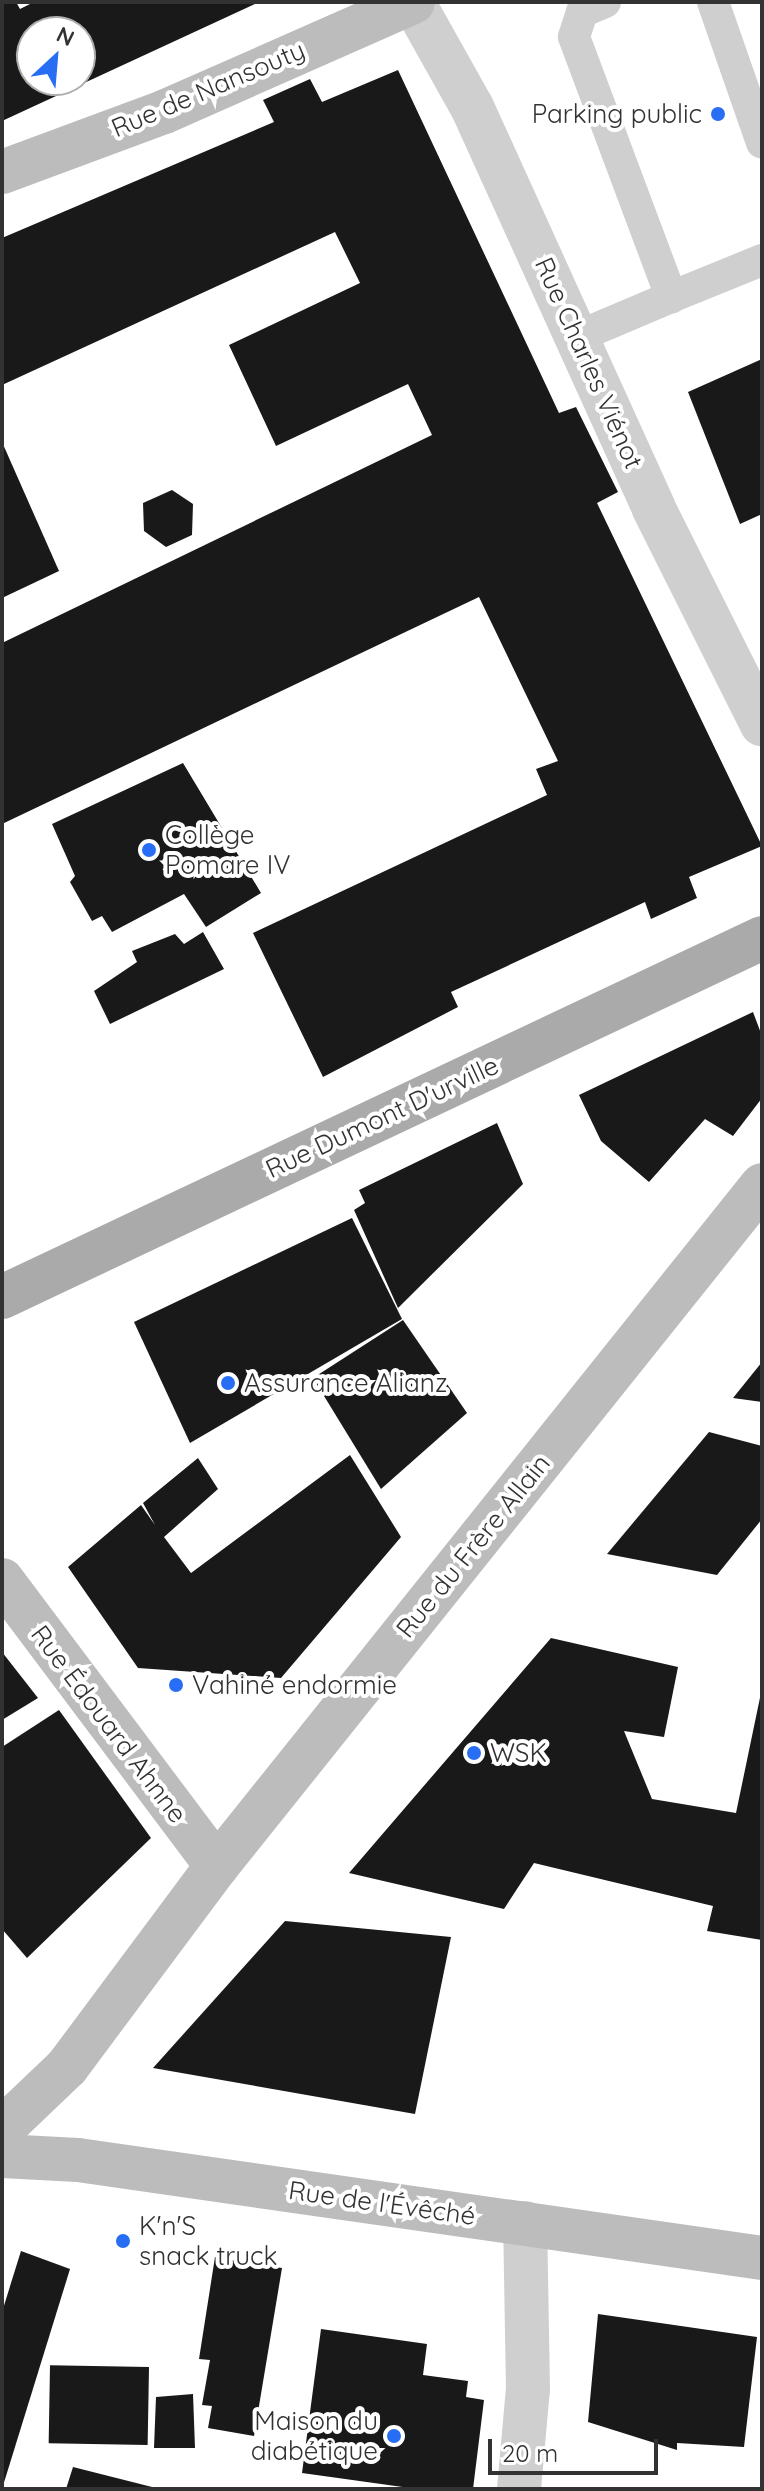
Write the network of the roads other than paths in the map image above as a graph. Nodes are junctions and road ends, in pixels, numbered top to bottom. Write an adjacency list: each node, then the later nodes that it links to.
1 (413, 2): 5 (street, Rue de Nansouty); 8 (street, Rue Charles Viénot)
2 (605, 2): 7 (lane)
3 (713, 2): 4 (lane)
4 (762, 143)
5 (2, 172)
6 (762, 260): 7 (lane)
7 (671, 297): 8 (lane)
8 (579, 336): 9 (street, Rue Charles Viénot)
9 (762, 725)
10 (762, 938): 12 (main road, Rue Dumont D'urville)
11 (762, 1185): 14 (street, Rue du Frère Allain)
12 (2, 1297)
13 (2, 1580): 14 (street, Rue Édouard Ahnne)
14 (217, 1866): 15 (street, Rue du Frère Allain)
15 (2, 2129)
16 (2, 2156): 17 (street, Rue de l'Évêché)
17 (525, 2223): 18 (street, Rue de l'Évêché); 19 (street)
18 (762, 2258)
19 (519, 2489)

